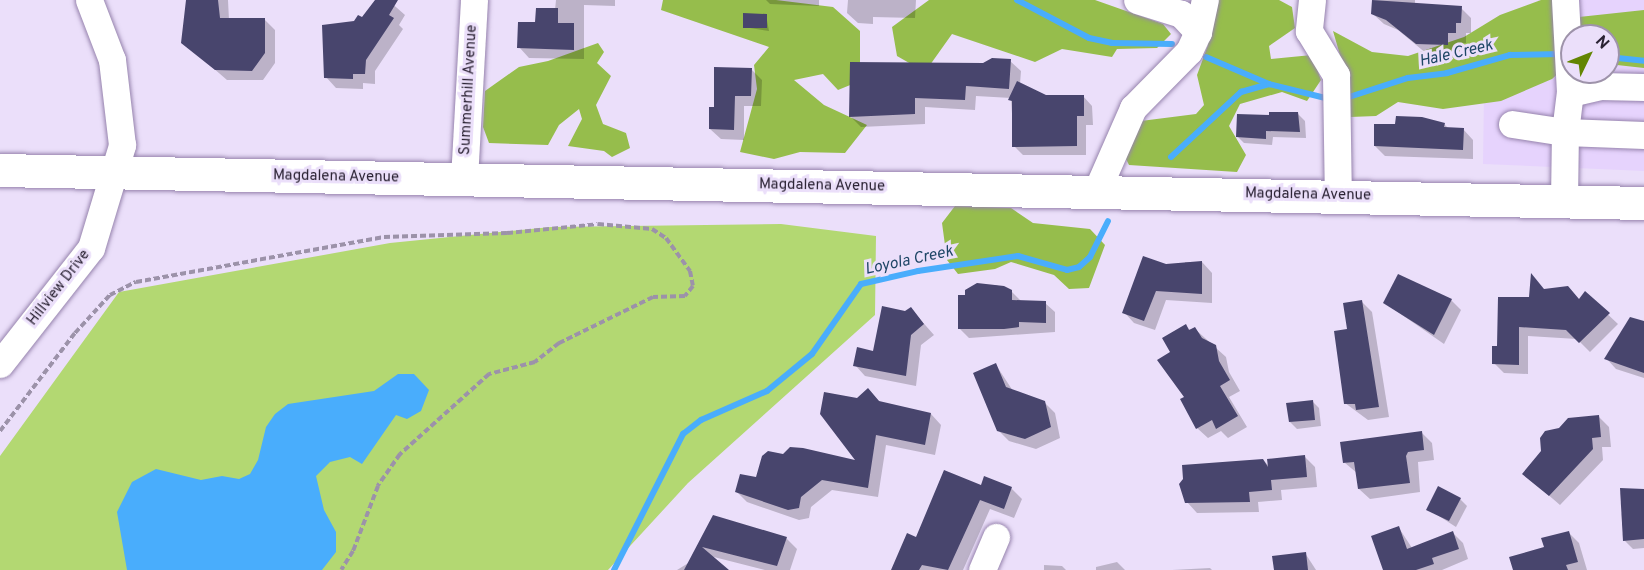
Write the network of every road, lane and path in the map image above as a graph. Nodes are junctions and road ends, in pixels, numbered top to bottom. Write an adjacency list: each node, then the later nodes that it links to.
1 (89, 0): 14 (street, Hillview Drive)
2 (474, 0): 15 (street, Summerhill Avenue)
3 (1137, 0): 7 (street)
4 (1204, 0): 7 (street)
5 (1312, 0): 17 (street)
6 (1566, 11): 9 (street)
7 (1198, 32): 16 (street)
8 (1644, 87): 9 (street)
9 (1570, 93): 11 (street)
10 (1512, 124): 11 (street)
11 (1565, 132): 12 (street); 18 (street)
12 (1644, 135)
13 (0, 170): 14 (main road, Magdalena Avenue)
14 (112, 172): 15 (main road, Magdalena Avenue); 20 (street, Hillview Drive)
15 (464, 179): 16 (main road, Magdalena Avenue)
16 (1097, 190): 17 (main road, Magdalena Avenue)
17 (1338, 196): 18 (main road, Magdalena Avenue)
18 (1564, 201): 19 (main road, Magdalena Avenue)
19 (1644, 203)
20 (0, 364)
21 (0, 431): 23 (path)
22 (996, 537): 24 (street)
23 (341, 570)
24 (982, 570)

